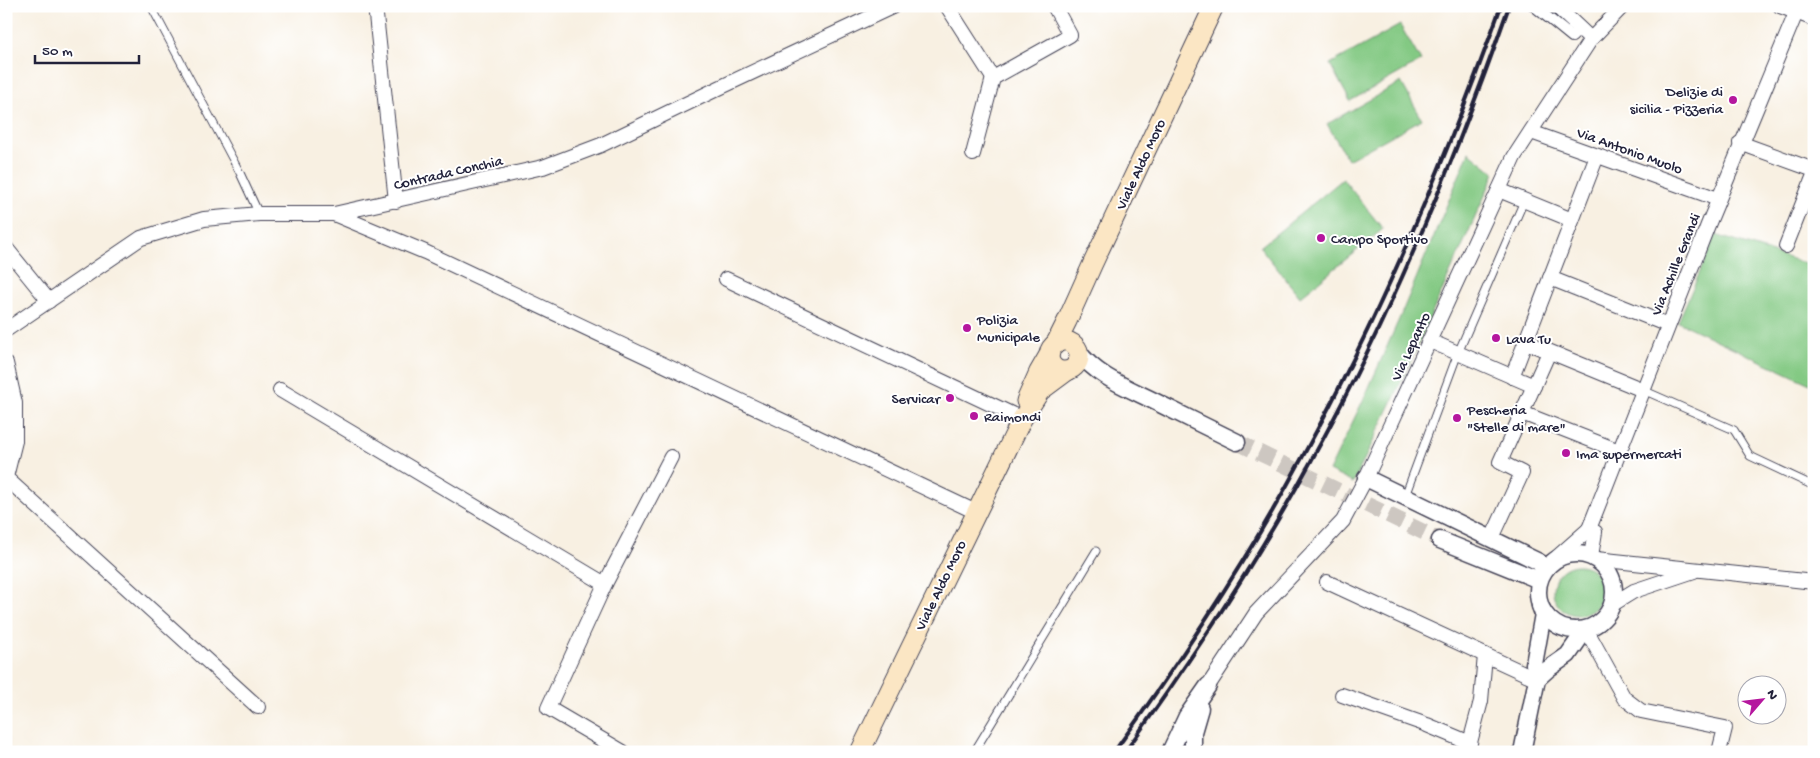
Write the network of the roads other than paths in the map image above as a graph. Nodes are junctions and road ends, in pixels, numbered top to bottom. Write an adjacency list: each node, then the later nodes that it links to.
1 (151, 6): 28 (lane)
2 (375, 6): 26 (street)
3 (894, 6): 26 (street, Contrada Conchia)
4 (947, 6): 17 (street)
5 (1054, 6): 17 (street)
6 (1207, 6): 16 (main road, Viale Aldo Moro)
7 (1214, 6): 16 (main road, Viale Aldo Moro)
8 (1534, 6): 14 (street)
9 (1556, 6): 14 (street)
10 (1623, 6): 15 (street, Via Lepanto)
11 (1780, 6): 12 (street)
12 (1796, 13): 13 (street); 19 (street, Via Achille Grandi)
13 (1814, 19)
14 (1580, 29): 15 (street)
15 (1591, 39): 18 (street, Via Lepanto)
16 (1197, 42): 35 (main road, Viale Aldo Moro)
17 (993, 78): 20 (street)
18 (1531, 132): 21 (street, Via Antonio Muolo); 24 (street, Via Lepanto)
19 (1740, 143): 22 (street); 25 (street, Via Achille Grandi)
20 (973, 154)
21 (1597, 156): 25 (street, Via Antonio Muolo); 30 (street)
22 (1814, 170)
23 (1814, 176): 31 (street)
24 (1499, 190): 27 (street); 39 (street, Via Lepanto)
25 (1718, 199): 37 (street, Via Achille Grandi)
26 (396, 201): 29 (street, Contrada Conchia)
27 (1524, 201): 30 (street); 44 (lane)
28 (259, 214): 29 (street, Contrada Conchia); 36 (street, Contrada Conchia)
29 (334, 214): 61 (street)
30 (1572, 220): 33 (street)
31 (1786, 246)
32 (6, 248): 36 (street)
33 (1550, 278): 37 (street); 40 (street)
34 (726, 279): 53 (street)
35 (1083, 287): 41 (main road, Viale Aldo Moro); 42 (main road, Viale Aldo Moro)
36 (49, 300): 38 (street, Contrada Conchia)
37 (1668, 325): 51 (street, Via Achille Grandi)
38 (6, 330)
39 (1430, 341): 44 (street); 58 (street, Via Lepanto)
40 (1526, 342): 43 (street); 47 (street)
41 (1052, 349): 42 (main road); 46 (main road); 53 (main road, Viale Aldo Moro)
42 (1077, 349): 46 (main road); 48 (street)
43 (1549, 352): 49 (street); 51 (street)
44 (1458, 354): 47 (street); 60 (lane)
45 (6, 363): 57 (street)
46 (1069, 370): 48 (street); 53 (main road, Viale Aldo Moro)
47 (1512, 377): 49 (street)
48 (1121, 384): 54 (street)
49 (1534, 386): 52 (street)
50 (280, 390): 71 (street)
51 (1643, 390): 55 (street, Via Achille Grandi); 59 (lane)
52 (1522, 413): 55 (street); 63 (street)
53 (1022, 419): 61 (main road, Viale Aldo Moro)
54 (1237, 442)
55 (1619, 451): 62 (street, Via Achille Grandi)
56 (671, 457): 71 (street)
57 (6, 477): 79 (street)
58 (1366, 478): 60 (street); 77 (street, Via Lepanto)
59 (1814, 486)
60 (1405, 497): 63 (street)
61 (976, 512): 82 (main road, Viale Aldo Moro)
62 (1590, 529): 66 (street); 68 (street)
63 (1492, 538): 68 (street)
64 (1440, 540): 68 (street)
65 (1096, 551): 83 (lane)
66 (1594, 557): 67 (street); 68 (street); 73 (street)
67 (1700, 569): 70 (street); 73 (street)
68 (1546, 570): 72 (street)
69 (1327, 582): 75 (street)
70 (1814, 582)
71 (605, 584): 81 (street)
72 (1538, 599): 74 (street); 76 (street)
73 (1613, 604): 74 (street)
74 (1586, 630): 76 (street); 87 (street)
75 (1485, 655): 76 (street); 80 (street)
76 (1537, 680): 86 (street)
77 (1208, 686): 84 (street); 85 (street)
78 (1342, 695): 80 (street)
79 (258, 707)
80 (1469, 748)
81 (624, 752)
82 (860, 752)
83 (974, 752)
84 (1170, 752)
85 (1193, 752)
86 (1522, 752)
87 (1719, 752)

